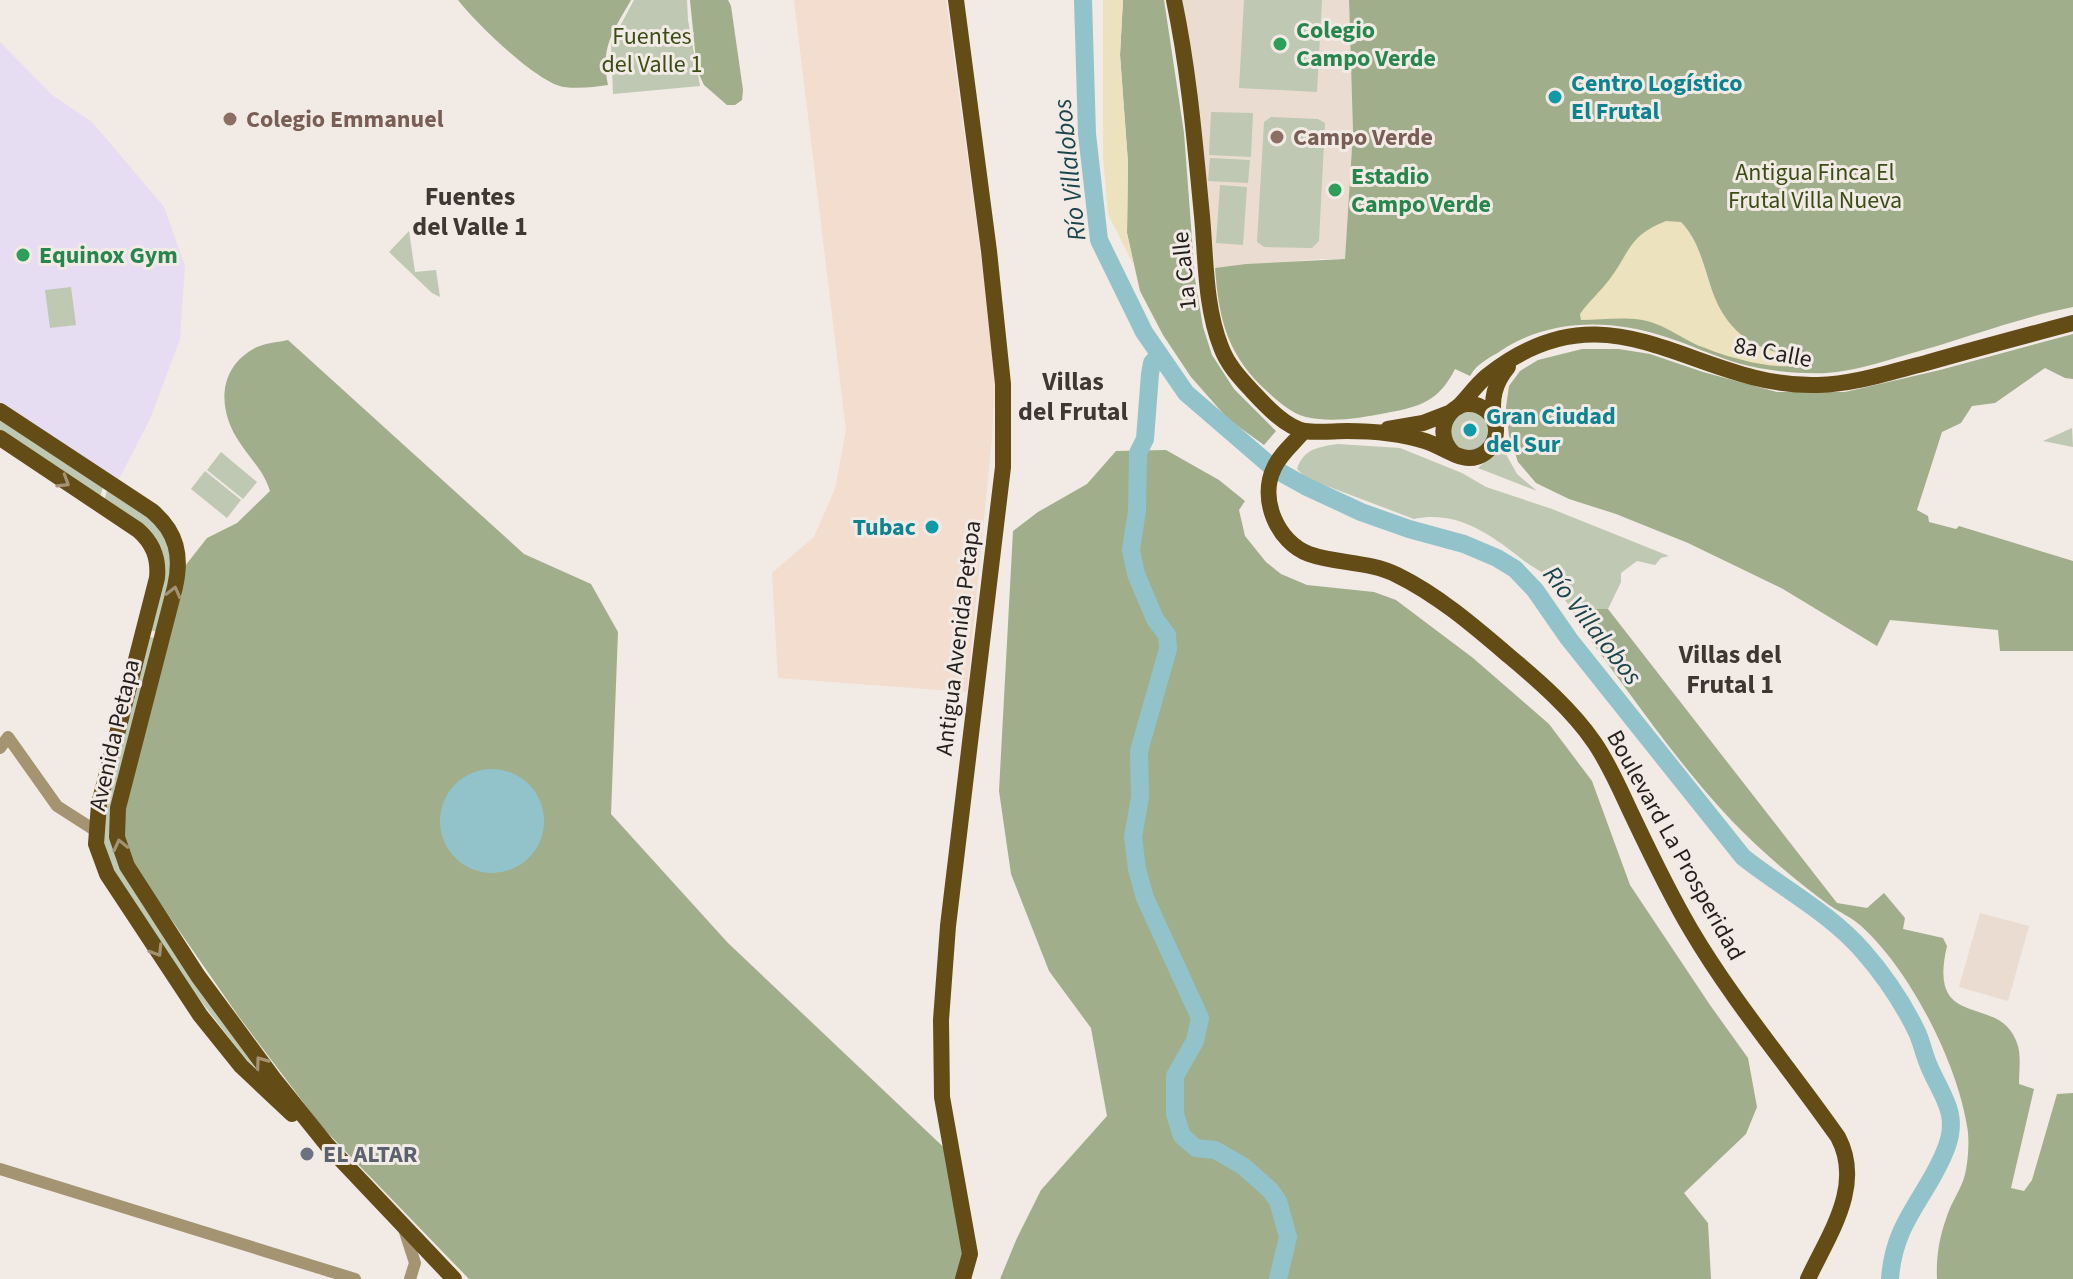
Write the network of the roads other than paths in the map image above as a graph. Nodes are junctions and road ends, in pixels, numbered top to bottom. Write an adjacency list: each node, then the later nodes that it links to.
1 (956, 0): 22 (main road, Antigua Avenida Petapa)
2 (1174, 0): 9 (main road, 1a Calle)
3 (2073, 323): 4 (main road, 8a Calle)
4 (1514, 360): 6 (main road, 8a Calle); 7 (main road)
5 (0, 411): 13 (main road, Avenida Petapa, one-way to 5)
6 (1453, 411): 7 (main road); 8 (main road); 11 (main road)
7 (1495, 421): 11 (main road)
8 (1375, 431): 9 (main road); 11 (main road)
9 (1299, 437): 23 (main road, Boulevard La Prosperidad)
10 (0, 438): 12 (main road, Avenida Petapa, one-way to 12)
11 (1453, 453)
12 (143, 632): 13 (main road); 15 (main road, Avenida Petapa)
13 (162, 637): 16 (main road, Avenida Petapa, one-way to 13)
14 (4, 743): 15 (street)
15 (96, 831): 16 (main road, Avenida Petapa, one-way to 16)
16 (327, 1145): 18 (main road, Avenida Petapa)
17 (0, 1169): 19 (street)
18 (401, 1223): 20 (street); 21 (main road, Avenida Petapa)
19 (355, 1279)
20 (410, 1279)
21 (454, 1279)
22 (963, 1279)
23 (1808, 1279)

